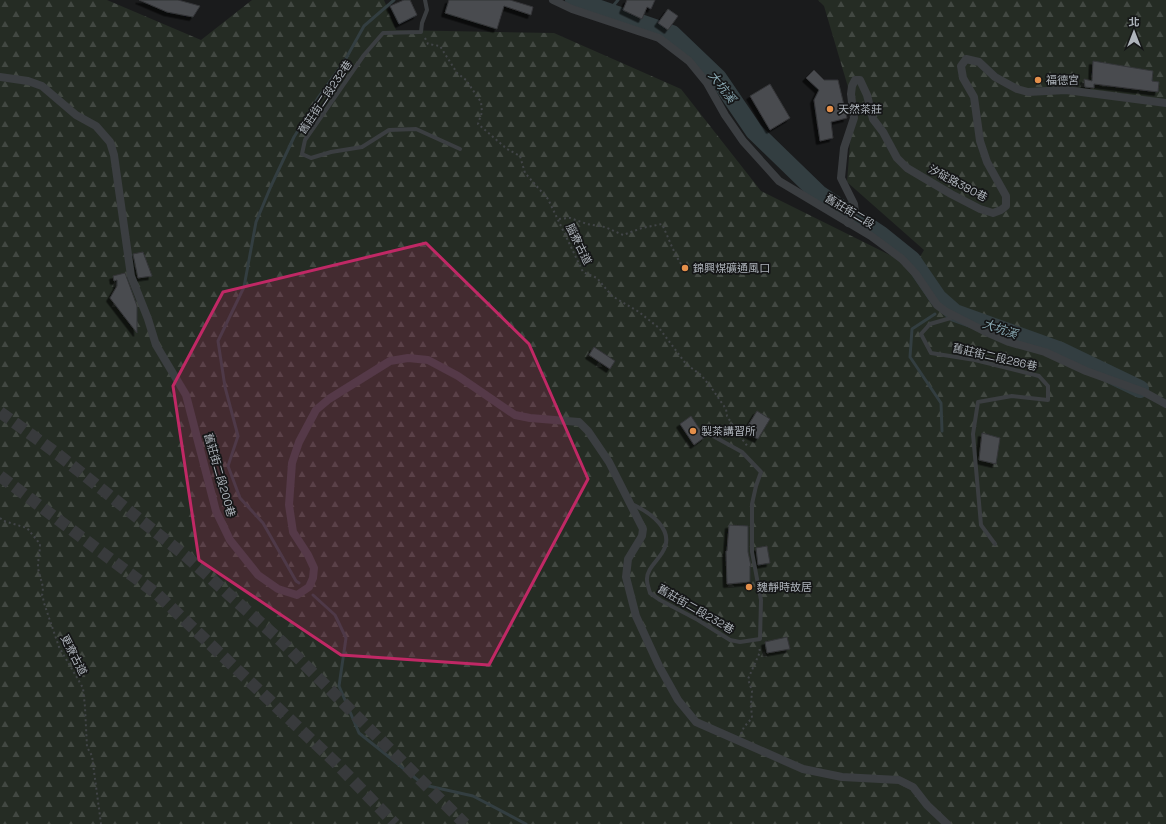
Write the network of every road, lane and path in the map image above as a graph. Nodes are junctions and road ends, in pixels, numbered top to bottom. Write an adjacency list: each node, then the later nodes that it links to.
1 (425, 0): 3 (lane)
2 (553, 0): 8 (street, 舊莊街二段)
3 (421, 32): 6 (lane, 舊莊街二段232巷); 7 (path, 腦寮古道)
4 (0, 77): 14 (street, 舊莊街二段200巷)
5 (1166, 103): 8 (street, 汐碇路380巷)
6 (460, 148)
7 (559, 219): 9 (path); 13 (path, 腦寮古道)
8 (848, 223): 10 (street, 舊莊街二段)
9 (683, 267)
10 (955, 316): 11 (street, 舊莊街二段); 16 (lane, 舊莊街二段286巷)
11 (1166, 404)
12 (713, 436): 17 (lane)
13 (752, 452)
14 (630, 502): 17 (lane, 舊莊街二段232巷); 18 (street)
15 (0, 518): 19 (path, 更寮古道)
16 (995, 544)
17 (757, 639): 18 (path)
18 (739, 740): 20 (street)
19 (101, 824)
20 (947, 824)

